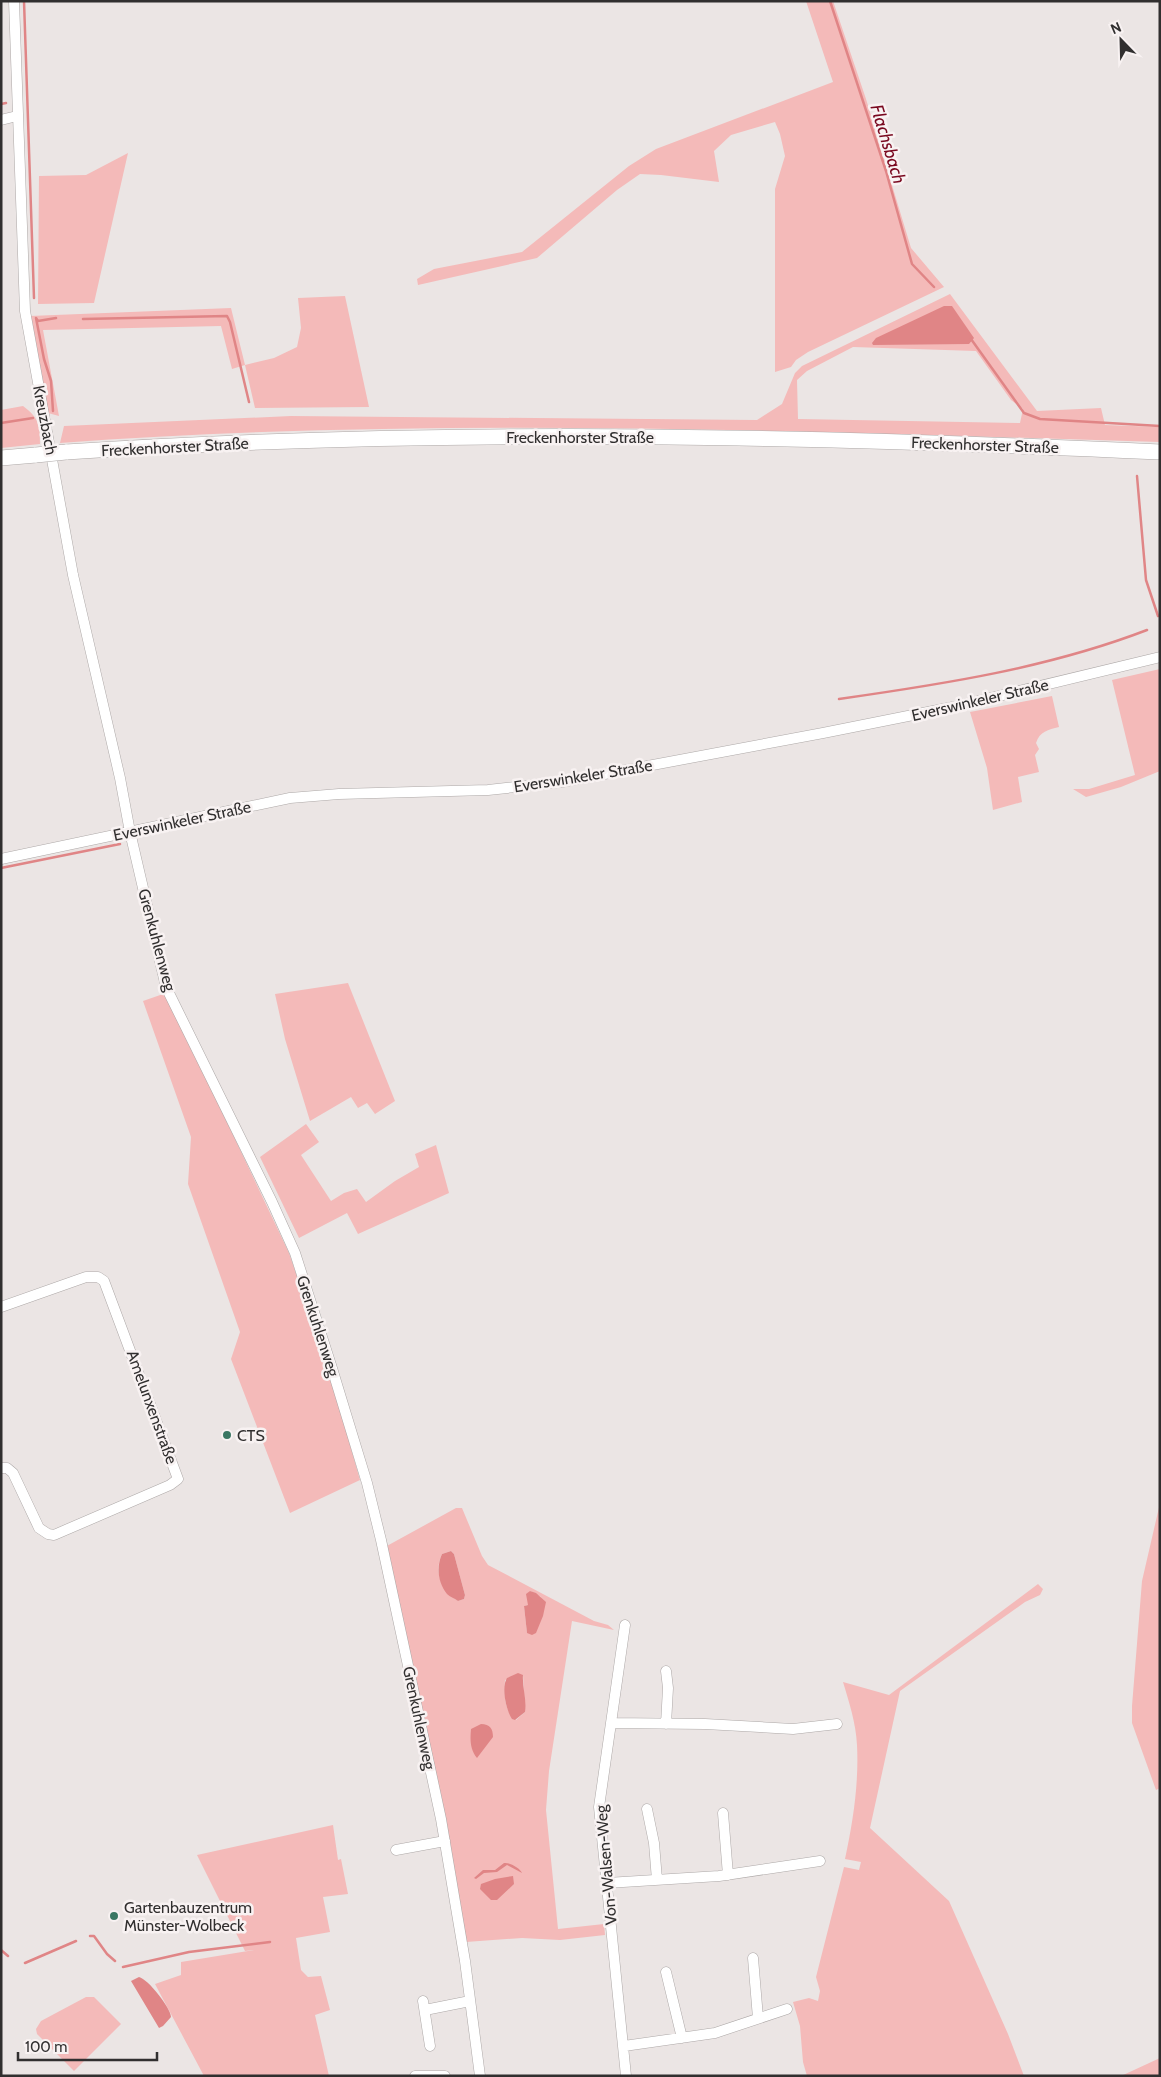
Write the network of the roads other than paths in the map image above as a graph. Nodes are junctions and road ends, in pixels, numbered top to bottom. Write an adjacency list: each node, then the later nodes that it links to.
1 (14, 1): 2 (street, Kreuzbach)
2 (17, 116): 3 (street); 7 (street, Kreuzbach)
3 (1, 120)
4 (1160, 452): 5 (main road, Freckenhorster Straße, bridge)
5 (1, 458)
6 (1160, 657): 7 (street, Everswinkeler Straße)
7 (130, 832): 8 (street, Everswinkeler Straße); 18 (street, Grenkuhlenweg)
8 (1, 859)
9 (1, 1307): 10 (street, Amelunxenstraße)
10 (1, 1468)
11 (625, 1625): 13 (street, Von-Walsen-Weg)
12 (666, 1670): 14 (street)
13 (611, 1723): 14 (street); 23 (street, Von-Walsen-Weg)
14 (666, 1724): 15 (street)
15 (837, 1724)
16 (647, 1810): 22 (street)
17 (723, 1813): 21 (street)
18 (444, 1842): 19 (street); 26 (street, Grenkuhlenweg)
19 (396, 1850)
20 (820, 1862): 21 (street)
21 (728, 1875): 22 (street)
22 (657, 1880): 23 (street)
23 (607, 1884): 31 (street, Von-Walsen-Weg)
24 (753, 1958): 28 (street)
25 (666, 1972): 29 (street)
26 (470, 2001): 30 (street); 34 (street, Grenkuhlenweg)
27 (787, 2009): 28 (street)
28 (758, 2018): 29 (street)
29 (682, 2038): 31 (street)
30 (430, 2046)
31 (624, 2046): 35 (street, Von-Walsen-Weg)
32 (415, 2076): 33 (street)
33 (445, 2076)
34 (480, 2076)
35 (626, 2076)

